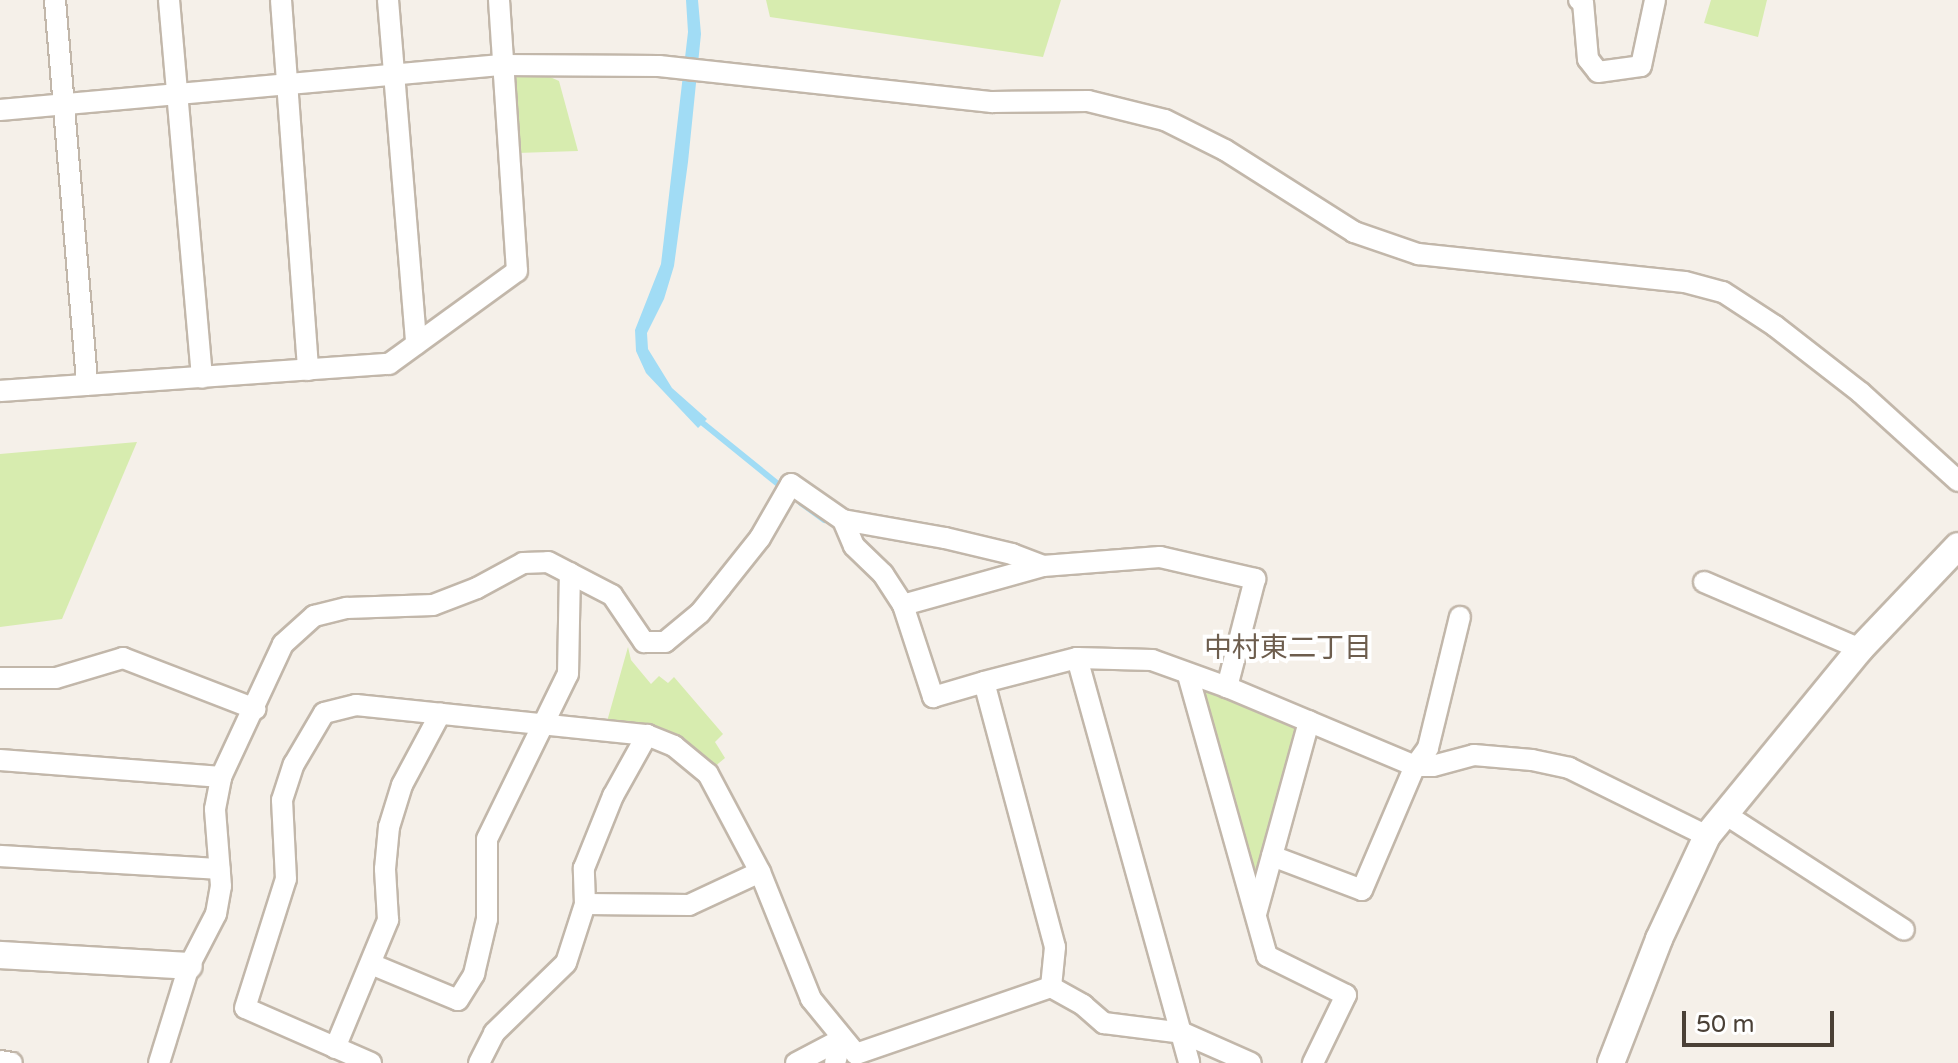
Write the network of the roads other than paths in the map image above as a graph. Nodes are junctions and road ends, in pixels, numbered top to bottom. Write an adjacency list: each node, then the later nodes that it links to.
1 (55, 0): 12 (street)
2 (169, 0): 11 (street)
3 (281, 0): 10 (street)
4 (388, 0): 9 (street)
5 (499, 0): 8 (street)
6 (1579, 0): 7 (street)
7 (1655, 0)
8 (501, 65): 9 (street); 14 (street); 19 (street)
9 (393, 75): 10 (street); 14 (street)
10 (287, 84): 11 (street); 15 (street)
11 (176, 94): 12 (street); 16 (street)
12 (61, 104): 13 (street); 17 (street)
13 (0, 110)
14 (416, 344): 15 (street)
15 (308, 370): 16 (street)
16 (202, 378): 17 (street)
17 (87, 385): 18 (street)
18 (0, 391)
19 (1958, 481)
20 (843, 520): 22 (street); 23 (street); 25 (street)
21 (1958, 546): 27 (street)
22 (1043, 566): 25 (street); 32 (street)
23 (570, 573): 33 (street); 36 (street)
24 (1704, 582): 27 (street)
25 (903, 605): 31 (street)
26 (1460, 617): 39 (street)
27 (1860, 649): 41 (street)
28 (1077, 658): 29 (street); 31 (street); 54 (street)
29 (1188, 675): 32 (street); 48 (street)
30 (0, 678): 33 (street)
31 (984, 682): 53 (street)
32 (1227, 687): 35 (street)
33 (255, 709): 40 (street)
34 (440, 714): 36 (street); 51 (street); 56 (street)
35 (1309, 721): 39 (street); 44 (street)
36 (545, 724): 37 (street); 51 (street)
37 (647, 735): 46 (street); 47 (street)
38 (0, 760): 40 (street)
39 (1415, 766): 42 (street); 44 (street)
40 (221, 777): 45 (street)
41 (1725, 814): 42 (street); 49 (street)
42 (1707, 836): 67 (street)
43 (0, 856): 45 (street)
44 (1272, 856): 48 (street)
45 (220, 869): 52 (street)
46 (760, 872): 47 (street); 55 (street)
47 (585, 904): 61 (street)
48 (1256, 916): 66 (street)
49 (1904, 930)
50 (0, 955): 52 (street)
51 (371, 964): 56 (street)
52 (189, 966): 59 (street)
53 (1051, 987): 54 (street); 55 (street)
54 (1183, 1033): 64 (street); 65 (street)
55 (842, 1039): 62 (street); 63 (street)
56 (335, 1048): 60 (street)
57 (0, 1061): 58 (street)
58 (12, 1063)
59 (159, 1063)
60 (371, 1063)
61 (479, 1063)
62 (796, 1063)
63 (835, 1063)
64 (1189, 1063)
65 (1251, 1063)
66 (1313, 1063)
67 (1611, 1063)

